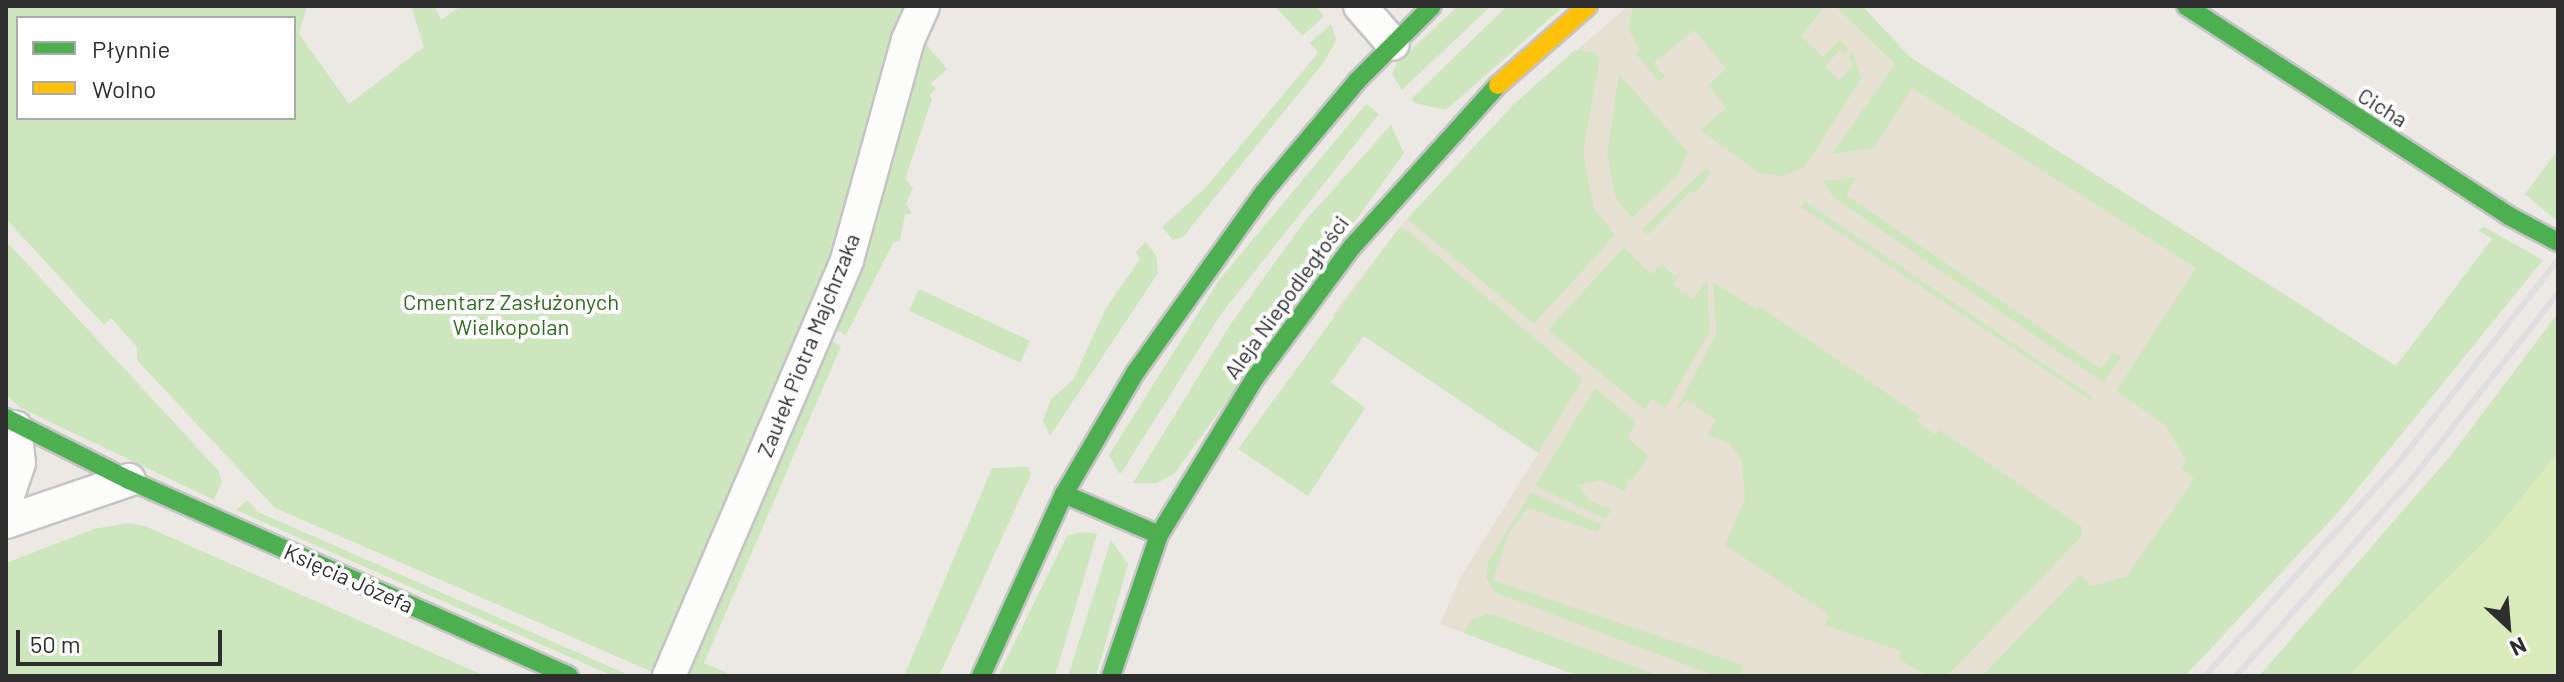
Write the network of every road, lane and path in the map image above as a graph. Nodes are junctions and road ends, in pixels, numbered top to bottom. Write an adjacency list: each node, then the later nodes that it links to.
1 (923, 6): 15 (street, Zaułek Piotra Majchrzaka)
2 (1360, 6): 6 (street)
3 (1432, 6): 6 (street)
4 (1588, 6): 13 (street, Aleja Niepodległości)
5 (2186, 6): 7 (street, Cicha)
6 (1393, 44): 10 (street)
7 (2558, 242)
8 (10, 422): 9 (street, Księcia Józefa); 11 (street, Księcia Józefa)
9 (129, 480): 12 (street); 14 (street, Księcia Józefa)
10 (1064, 494): 13 (street); 16 (street)
11 (6, 501)
12 (6, 522)
13 (1159, 535): 17 (street, Aleja Niepodległości)
14 (569, 676)
15 (669, 676)
16 (981, 676)
17 (1111, 676)

